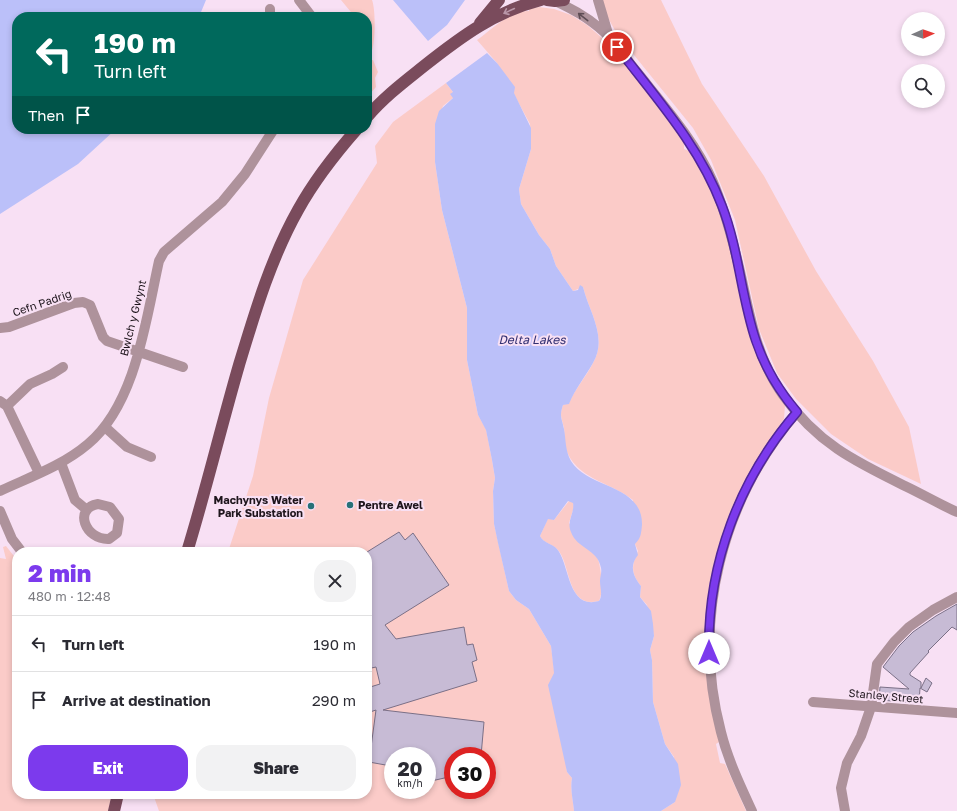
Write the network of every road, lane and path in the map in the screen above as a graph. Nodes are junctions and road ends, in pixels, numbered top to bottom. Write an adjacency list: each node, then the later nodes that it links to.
1 (299, 0): 6 (street)
2 (499, 0): 7 (main road)
3 (541, 0): 7 (main road, one-way to 7)
4 (555, 0): 8 (street, one-way to 4)
5 (598, 0): 8 (street)
6 (308, 12)
7 (478, 25): 9 (main road)
8 (609, 37): 17 (street)
9 (372, 112)
10 (271, 134): 13 (street, Bwlch y Gwynt)
11 (353, 134): 27 (main road)
12 (0, 328): 13 (street, Cefn Padrig)
13 (138, 352): 15 (street, Cefn Padrig); 18 (street, Bwlch y Gwynt)
14 (63, 367): 16 (street)
15 (183, 367)
16 (3, 404): 21 (street)
17 (797, 412): 25 (street); 34 (street)
18 (105, 427): 19 (street); 20 (street, Bwlch y Gwynt)
19 (151, 457)
20 (61, 463): 21 (street, Bwlch y Gwynt); 23 (street)
21 (39, 473): 22 (street, Bwlch y Gwynt)
22 (0, 491)
23 (87, 510)
24 (0, 511): 26 (street)
25 (957, 512)
26 (18, 547)
27 (188, 547)
28 (957, 597): 30 (street)
29 (813, 702): 30 (street, Stanley Street)
30 (871, 707): 31 (street, Stanley Street); 35 (street)
31 (957, 713)
32 (117, 799): 33 (main road)
33 (114, 811)
34 (752, 811)
35 (845, 811)

